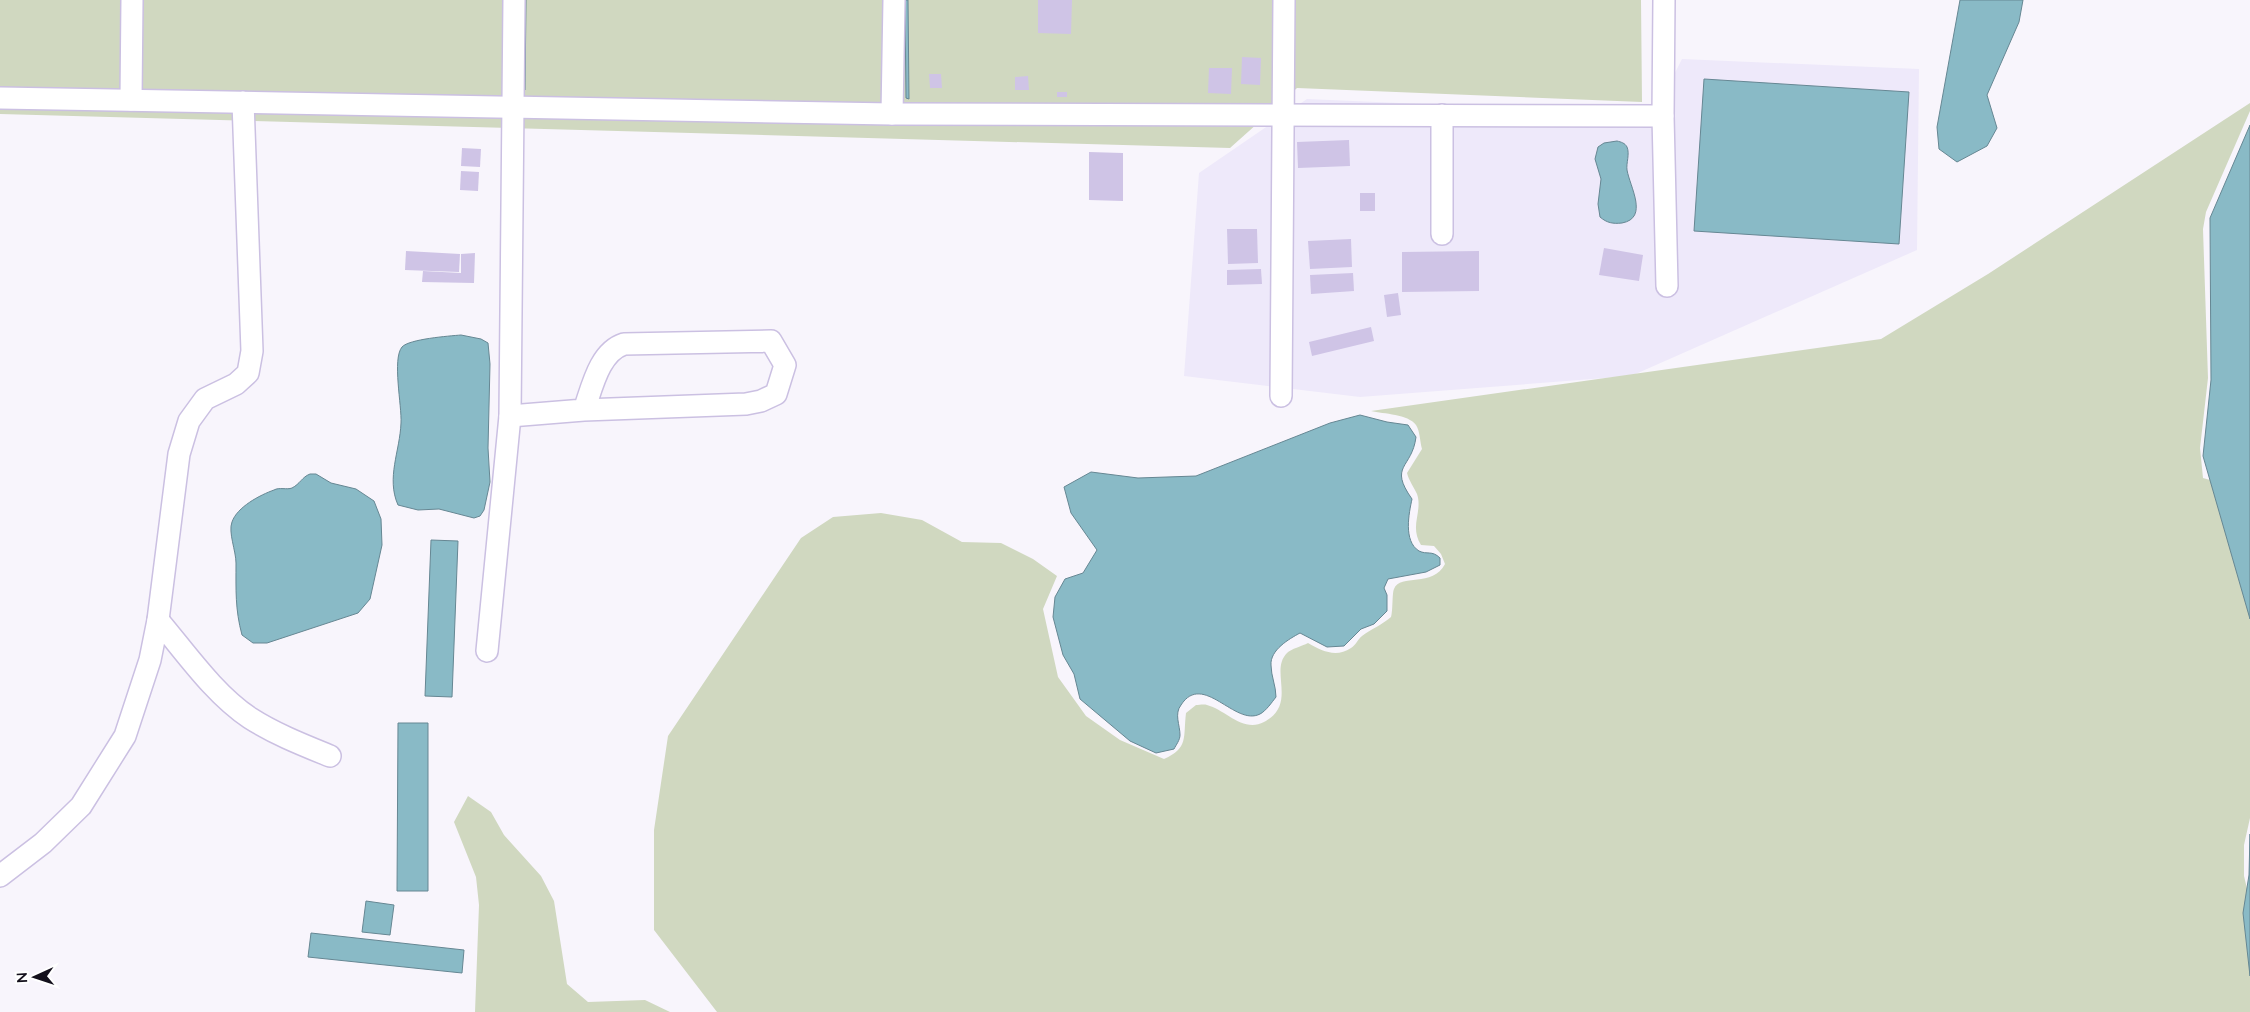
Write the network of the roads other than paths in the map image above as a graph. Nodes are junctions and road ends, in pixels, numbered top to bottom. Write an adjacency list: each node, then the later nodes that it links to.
1 (132, 0): 7 (street)
2 (514, 0): 9 (street)
3 (894, 0): 10 (street)
4 (1284, 0): 11 (street)
5 (1664, 0): 13 (street)
6 (0, 98): 7 (street)
7 (131, 100): 8 (street)
8 (243, 102): 9 (street); 19 (street)
9 (512, 107): 10 (street); 18 (street)
10 (892, 114): 11 (street)
11 (1283, 115): 12 (street); 16 (street)
12 (1442, 115): 13 (street); 14 (street)
13 (1663, 116): 15 (street)
14 (1442, 234)
15 (1667, 286)
16 (1281, 396)
17 (584, 410): 17 (street); 18 (street)
18 (510, 416): 20 (street)
19 (158, 620): 21 (street); 22 (street)
20 (487, 651)
21 (330, 756)
22 (0, 876)

